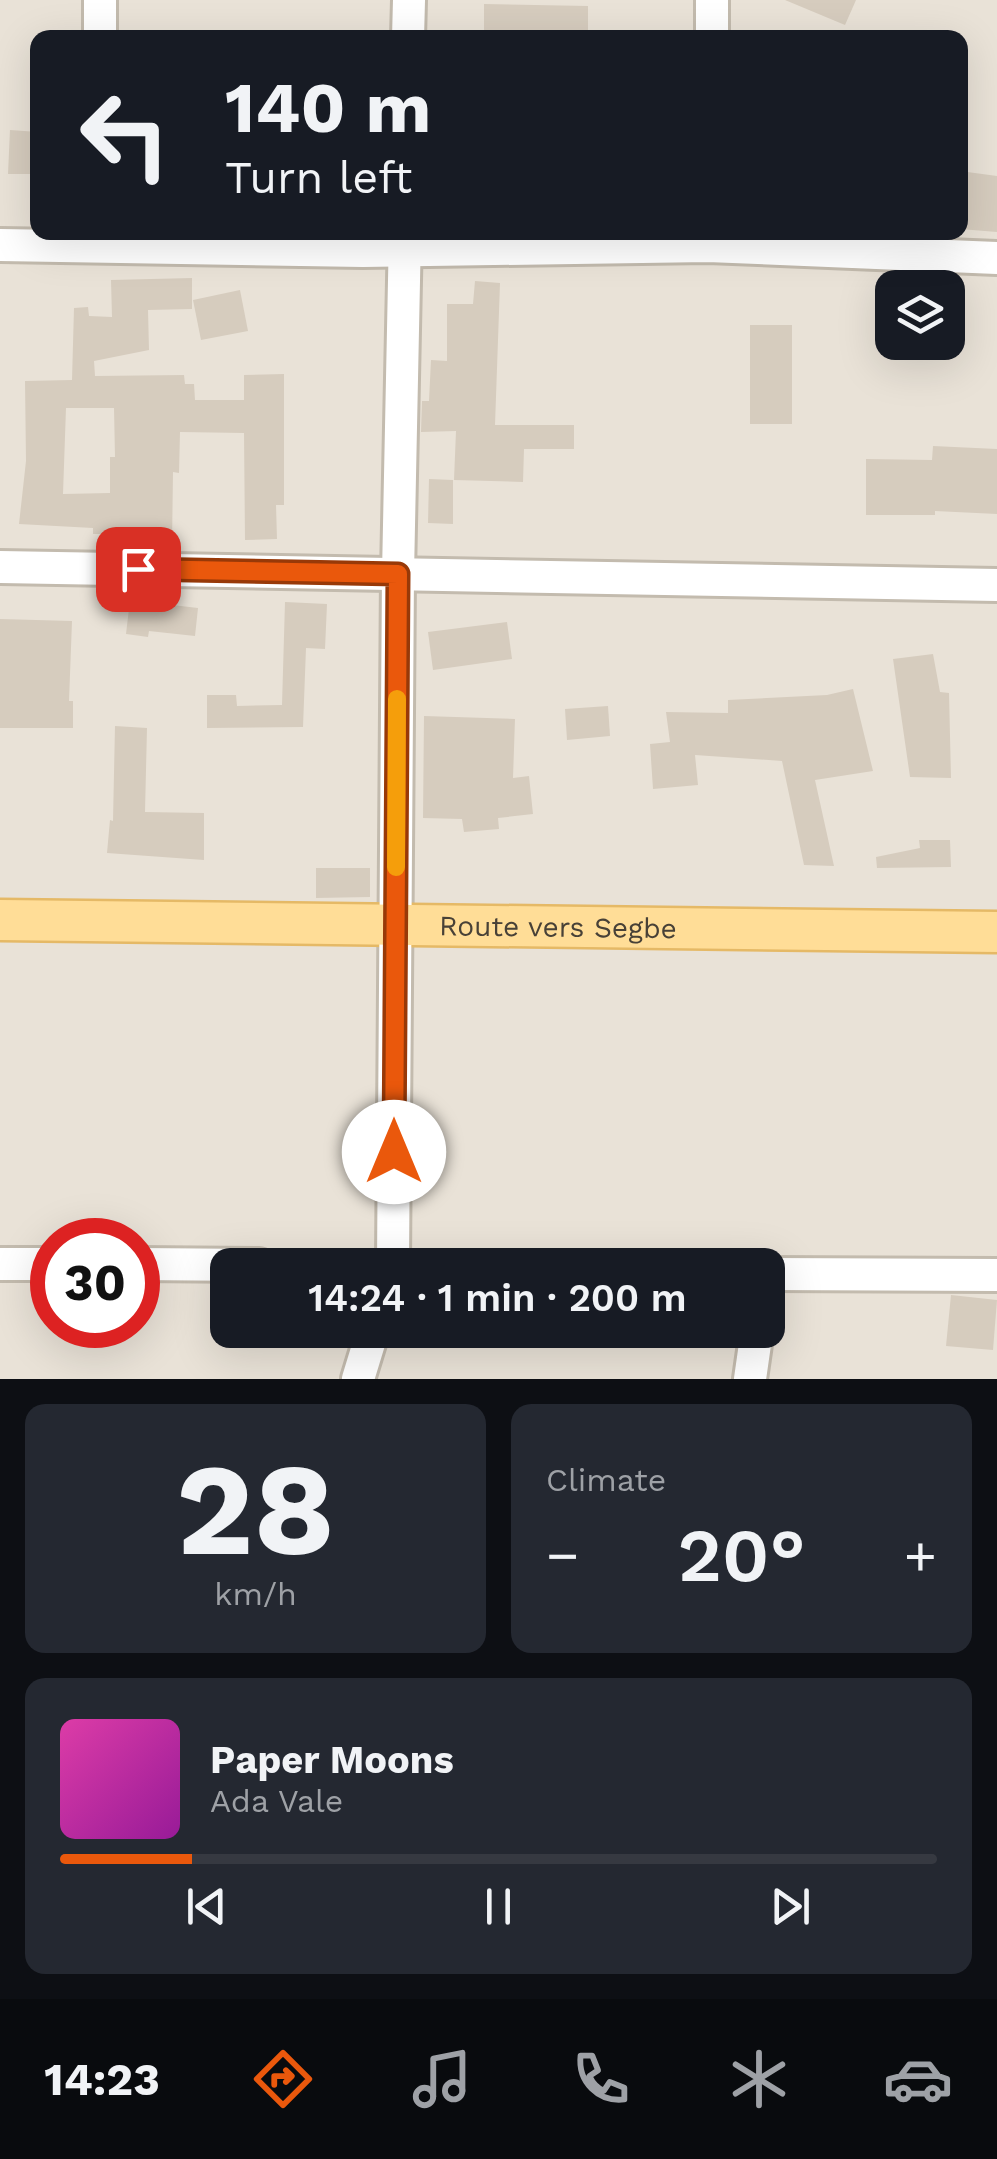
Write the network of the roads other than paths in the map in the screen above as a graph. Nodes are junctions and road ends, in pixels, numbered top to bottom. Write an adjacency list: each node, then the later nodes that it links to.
1 (100, 0): 4 (street)
2 (409, 0): 5 (street)
3 (712, 0): 6 (street)
4 (100, 30)
5 (408, 30)
6 (712, 30)
7 (82, 240): 12 (street)
8 (200, 240): 11 (street)
9 (607, 240): 11 (street)
10 (724, 240): 13 (street)
11 (404, 242): 15 (street)
12 (0, 245)
13 (997, 258)
14 (0, 566): 15 (street)
15 (398, 574): 16 (street); 18 (street)
16 (997, 585)
17 (0, 920): 18 (main road, Route vers Segbe)
18 (396, 926): 19 (main road, Route vers Segbe); 20 (street)
19 (997, 932)
20 (393, 1248)
21 (0, 1264): 22 (street)
22 (30, 1264)
23 (160, 1264): 24 (street)
24 (210, 1265)
25 (785, 1274): 26 (street)
26 (997, 1275)
27 (368, 1348): 29 (street)
28 (754, 1348): 30 (street)
29 (358, 1379)
30 (750, 1379)

